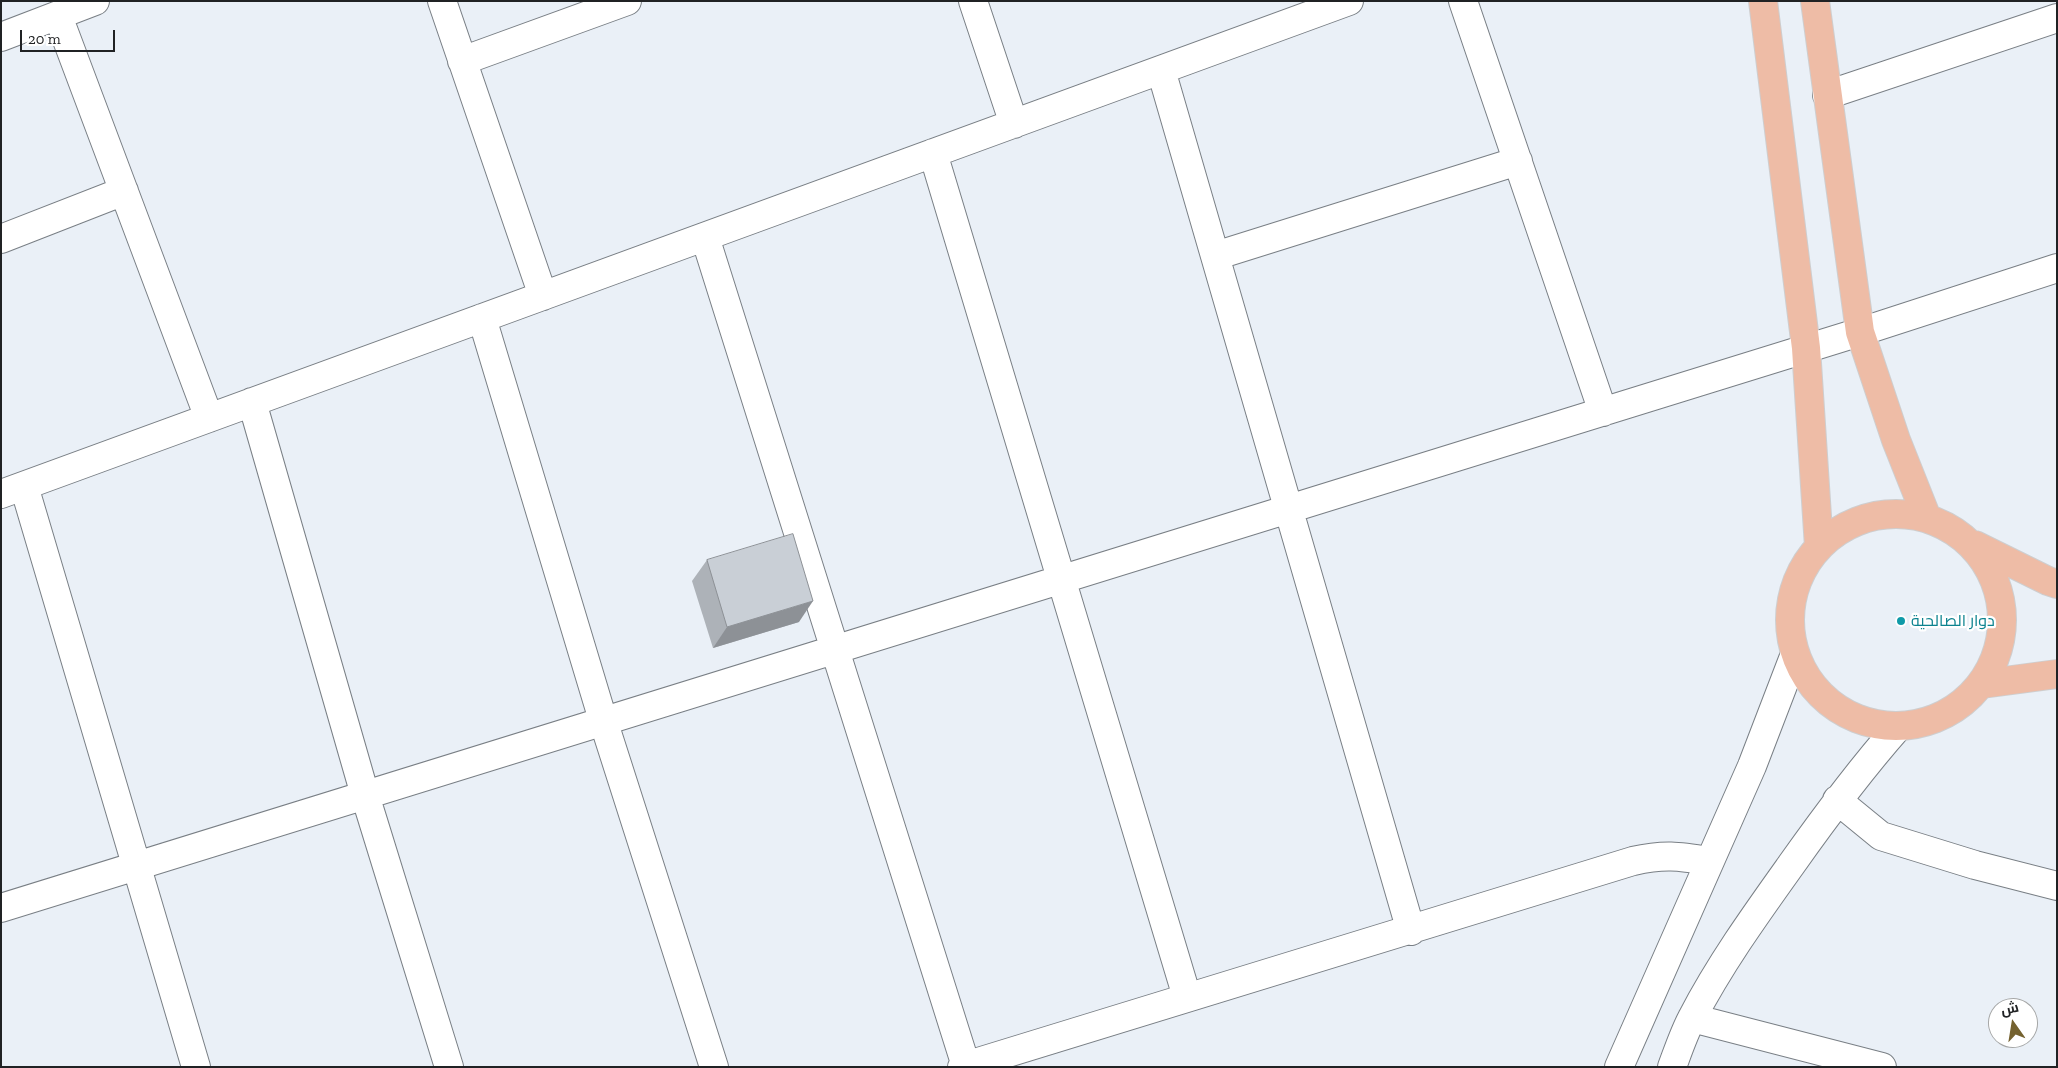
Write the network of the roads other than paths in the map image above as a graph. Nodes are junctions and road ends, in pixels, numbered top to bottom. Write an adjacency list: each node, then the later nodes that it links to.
1 (95, 1): 9 (street)
2 (442, 1): 12 (street)
3 (627, 1): 12 (street)
4 (973, 1): 15 (street)
5 (1349, 1): 13 (street)
6 (1463, 1): 17 (street)
7 (1764, 1): 26 (main road)
8 (1815, 1): 14 (main road)
9 (58, 16): 11 (street); 18 (street)
10 (2057, 18): 14 (street)
11 (1, 37)
12 (462, 62): 23 (street)
13 (1161, 70): 15 (street); 21 (street)
14 (1827, 95): 25 (main road)
15 (1014, 124): 16 (street)
16 (934, 153): 19 (street); 35 (street)
17 (1518, 161): 21 (street); 28 (street)
18 (124, 191): 20 (street); 29 (street)
19 (705, 237): 23 (street); 37 (street)
20 (1, 239)
21 (1215, 256): 31 (street)
22 (2057, 268): 25 (street)
23 (544, 296): 24 (street)
24 (482, 318): 27 (street); 41 (street)
25 (1860, 332): 26 (street); 32 (main road)
26 (1806, 348): 28 (street); 34 (main road)
27 (252, 402): 29 (street); 43 (street)
28 (1602, 412): 31 (street)
29 (209, 418): 30 (street)
30 (12, 490): 46 (street)
31 (1288, 509): 35 (street); 49 (street)
32 (1927, 518): 33 (main road); 34 (main road)
33 (1967, 541): 36 (main road); 40 (main road)
34 (1819, 547): 38 (main road)
35 (1061, 579): 37 (street); 50 (street)
36 (2057, 584)
37 (835, 649): 41 (street); 52 (street)
38 (1795, 654): 42 (main road); 45 (street)
39 (2057, 674): 40 (main road)
40 (1982, 684): 42 (main road)
41 (603, 720): 43 (street); 55 (street)
42 (1898, 727): 44 (street)
43 (365, 795): 46 (street); 54 (street)
44 (1838, 800): 47 (street); 51 (street)
45 (1709, 861): 49 (street); 56 (street)
46 (137, 866): 48 (street); 53 (street)
47 (2057, 886)
48 (1, 908)
49 (1411, 931): 50 (street)
50 (1188, 997): 52 (street)
51 (1692, 1018): 57 (street); 58 (street)
52 (964, 1066)
53 (196, 1067)
54 (448, 1067)
55 (714, 1067)
56 (1619, 1067)
57 (1672, 1067)
58 (1882, 1067)

